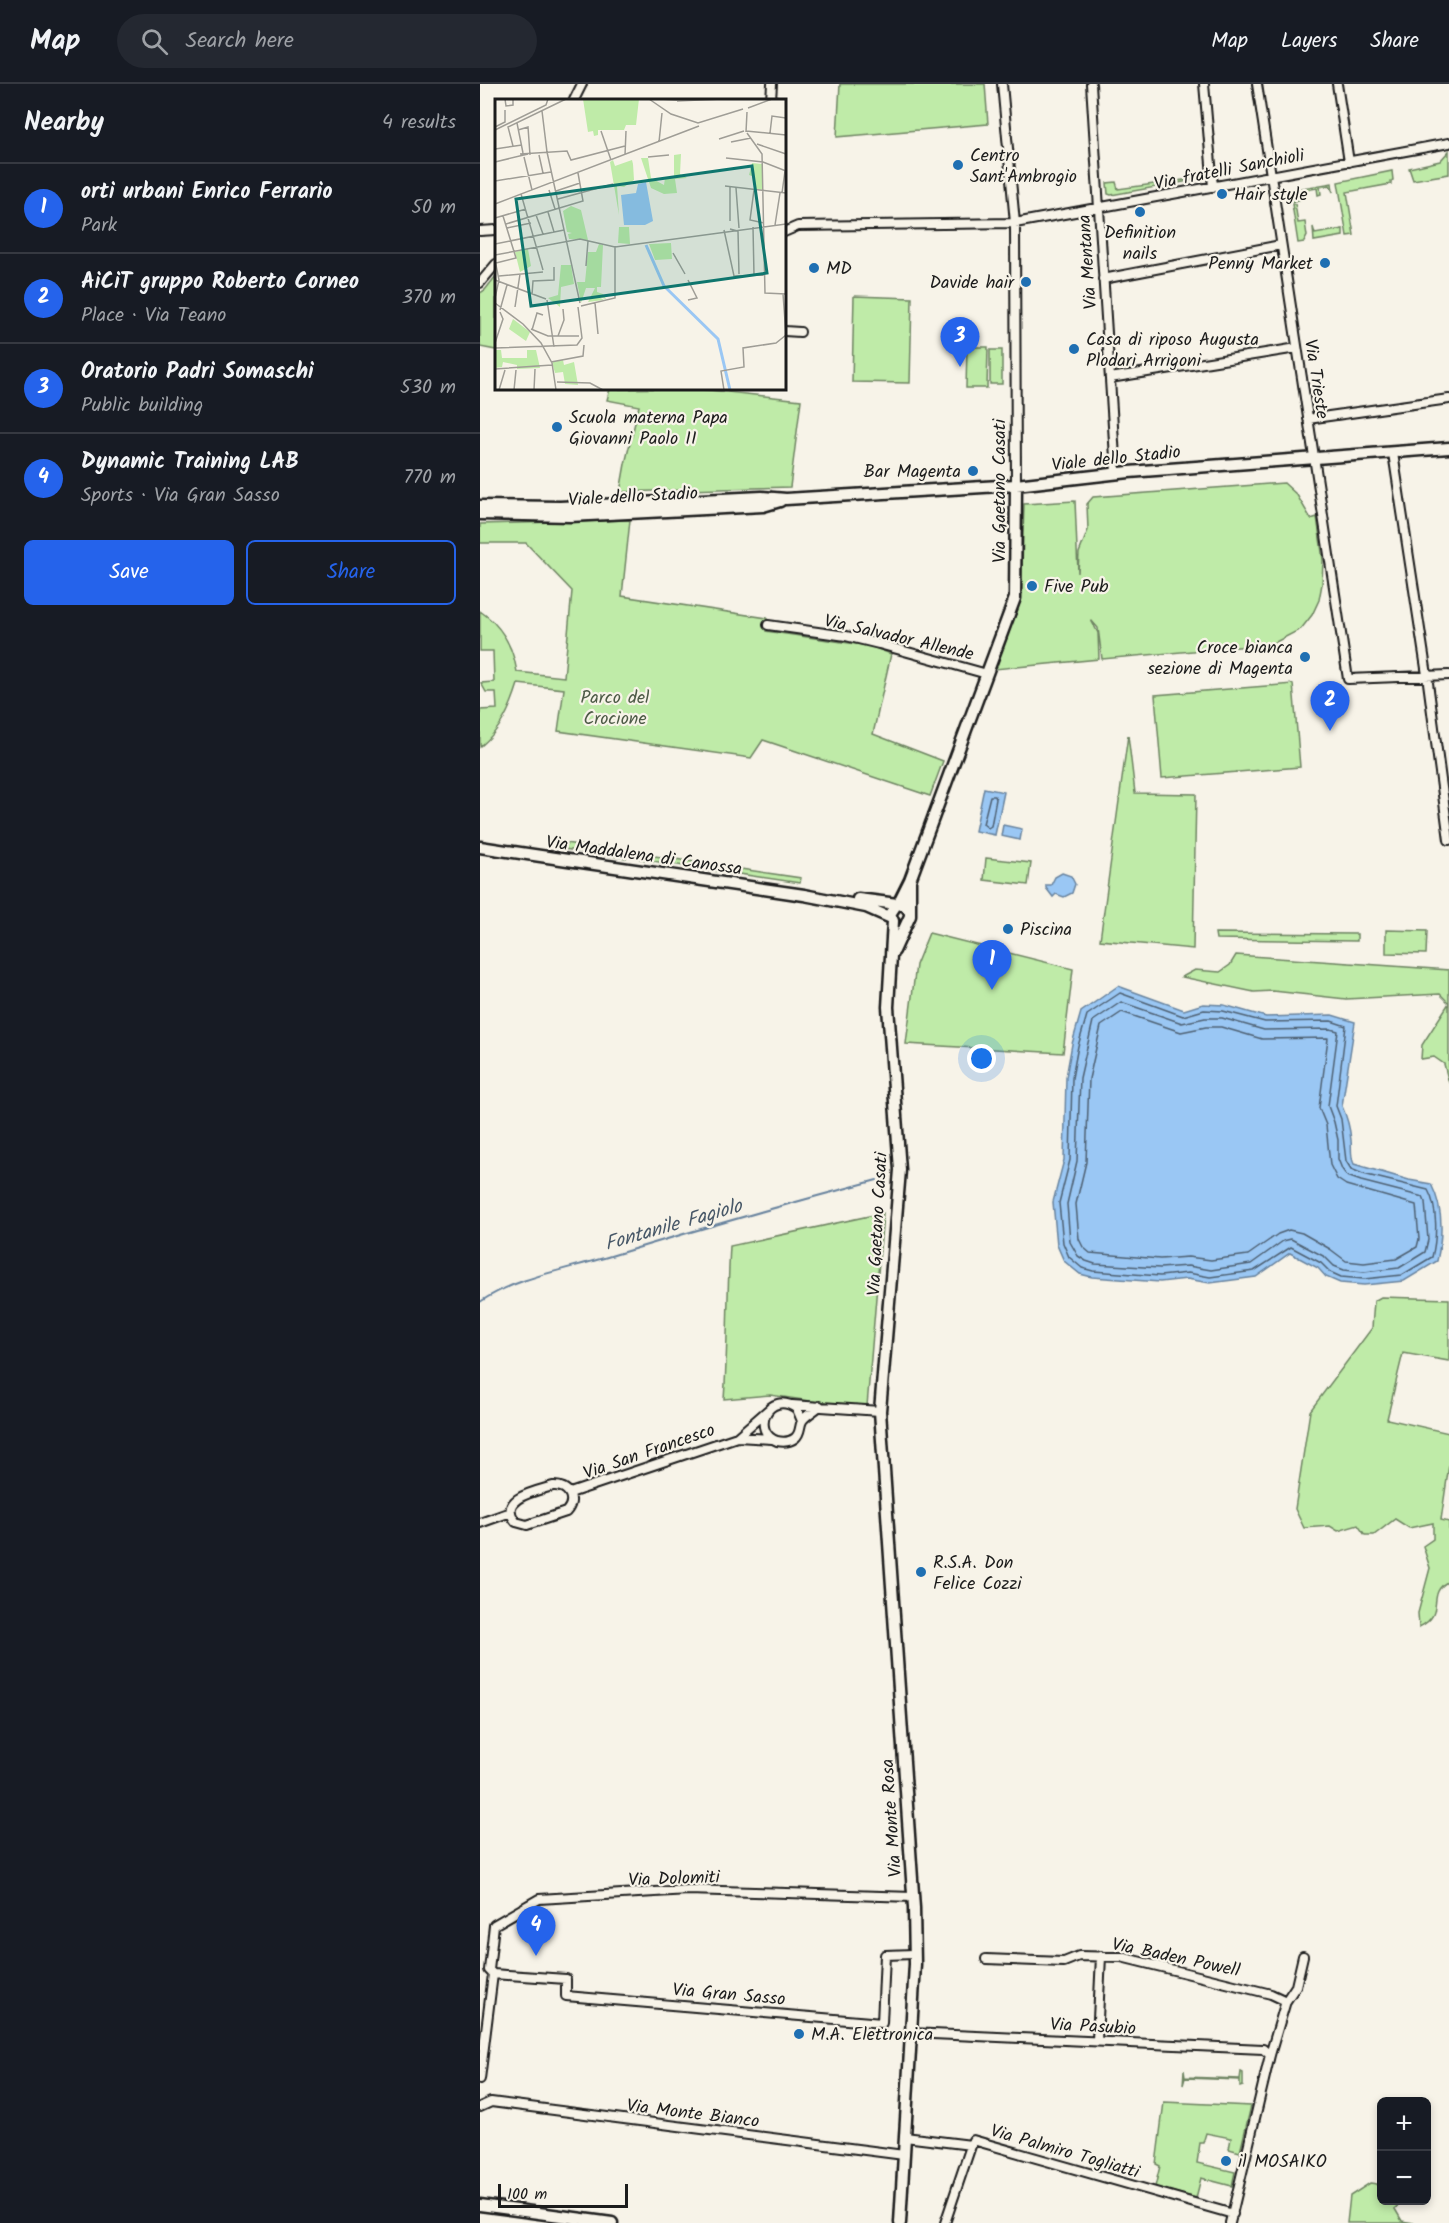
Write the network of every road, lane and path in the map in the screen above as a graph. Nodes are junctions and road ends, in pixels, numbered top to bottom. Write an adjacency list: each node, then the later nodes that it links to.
1 (582, 84): 8 (street)
2 (772, 84): 9 (street)
3 (1002, 84): 15 (street, Via Gaetano Casati)
4 (1091, 84): 14 (street, Via Mentana)
5 (1204, 84): 13 (street)
6 (1257, 84): 12 (street, Via Trieste)
7 (1337, 84): 11 (street)
8 (574, 99)
9 (771, 99)
10 (1449, 143): 11 (street, Via fratelli Sanchioli)
11 (1349, 162): 12 (street, Via fratelli Sanchioli)
12 (1271, 176): 13 (street, Via fratelli Sanchioli); 19 (street, Via Trieste)
13 (1214, 187): 14 (street, Via fratelli Sanchioli)
14 (1099, 208): 15 (street, Via fratelli Sanchioli); 21 (street, Via Mentana)
15 (1015, 223): 18 (street, Via fratelli Sanchioli); 33 (street, Via Gaetano Casati)
16 (495, 230): 17 (street)
17 (480, 231)
18 (786, 231)
19 (1281, 245): 21 (street); 25 (street, Via Trieste)
20 (495, 265): 22 (street)
21 (1103, 279): 26 (street, Via Mentana)
22 (480, 283)
23 (786, 331): 24 (street)
24 (800, 332)
25 (1297, 348): 26 (street); 28 (street, Via Trieste)
26 (1110, 378): 32 (street, Via Mentana)
27 (1449, 399): 28 (street)
28 (1308, 419): 31 (street, Via Trieste)
29 (1449, 448): 30 (street, Viale dello Stadio)
30 (1393, 453): 31 (street, Viale dello Stadio); 39 (street)
31 (1314, 458): 32 (street, Viale dello Stadio); 39 (street, Via Trieste)
32 (1116, 473): 33 (street, Viale dello Stadio)
33 (1016, 485): 34 (street, Viale dello Stadio); 38 (street, Via Gaetano Casati)
34 (786, 499): 35 (street, Viale dello Stadio); 36 (street, Viale dello Stadio)
35 (480, 506)
36 (480, 514)
37 (768, 625): 38 (street, Via Salvador Allende)
38 (987, 674): 43 (street, Via Gaetano Casati)
39 (1427, 675): 40 (street); 41 (street)
40 (1449, 675)
41 (1449, 840)
42 (480, 847): 44 (street, Via Maddalena di Canossa)
43 (910, 880): 45 (street, Via Gaetano Casati); 46 (street, Via Gaetano Casati)
44 (804, 895): 45 (street, Via Maddalena di Canossa); 47 (street, Via Maddalena di Canossa)
45 (897, 904): 46 (street); 47 (street, Via Gaetano Casati)
46 (909, 917): 47 (street); 48 (street, Via Gaetano Casati)
47 (892, 919): 48 (street, Via Gaetano Casati)
48 (890, 966): 52 (street, Via Gaetano Casati)
49 (791, 1405): 50 (street, Via San Francesco); 51 (street, Via San Francesco); 53 (street)
50 (820, 1406): 52 (street, Via San Francesco); 53 (street, Via San Francesco)
51 (768, 1410): 54 (street, Via San Francesco); 55 (street)
52 (880, 1411): 59 (street, Via Monte Rosa)
53 (802, 1421): 55 (street, Via San Francesco)
54 (737, 1437): 55 (street, Via San Francesco); 56 (street, Via San Francesco)
55 (772, 1438)
56 (570, 1493): 57 (street, Via San Francesco); 57 (street, Via San Francesco)
57 (511, 1512): 58 (street, Via San Francesco)
58 (480, 1523)
59 (913, 1897): 60 (street, Via Monte Rosa); 64 (street, Via Dolomiti)
60 (914, 1954): 64 (street, Via Gran Sasso); 66 (street, Via Monte Rosa)
61 (1101, 1956): 63 (street, Via Baden Powell); 65 (street, Via Baden Powell); 67 (street)
62 (1303, 1956): 65 (street)
63 (986, 1959)
64 (493, 1974): 69 (street, Via Dolomiti)
65 (1286, 2001): 68 (street)
66 (911, 2033): 67 (street, Via Pasubio); 71 (street, Via Monte Rosa)
67 (1097, 2040): 68 (street, Via Pasubio)
68 (1270, 2055): 75 (street)
69 (480, 2079)
70 (480, 2107): 73 (street, Via Monte Bianco)
71 (905, 2137): 72 (street); 73 (street, Via Monte Rosa)
72 (971, 2145): 75 (street, Via Palmiro Togliatti); 78 (street, Via Palmiro Togliatti)
73 (904, 2154): 77 (street, Via Monte Rosa)
74 (480, 2205): 76 (street)
75 (1233, 2214): 79 (street)
76 (612, 2223)
77 (900, 2223)
78 (945, 2223)
79 (1230, 2223)

